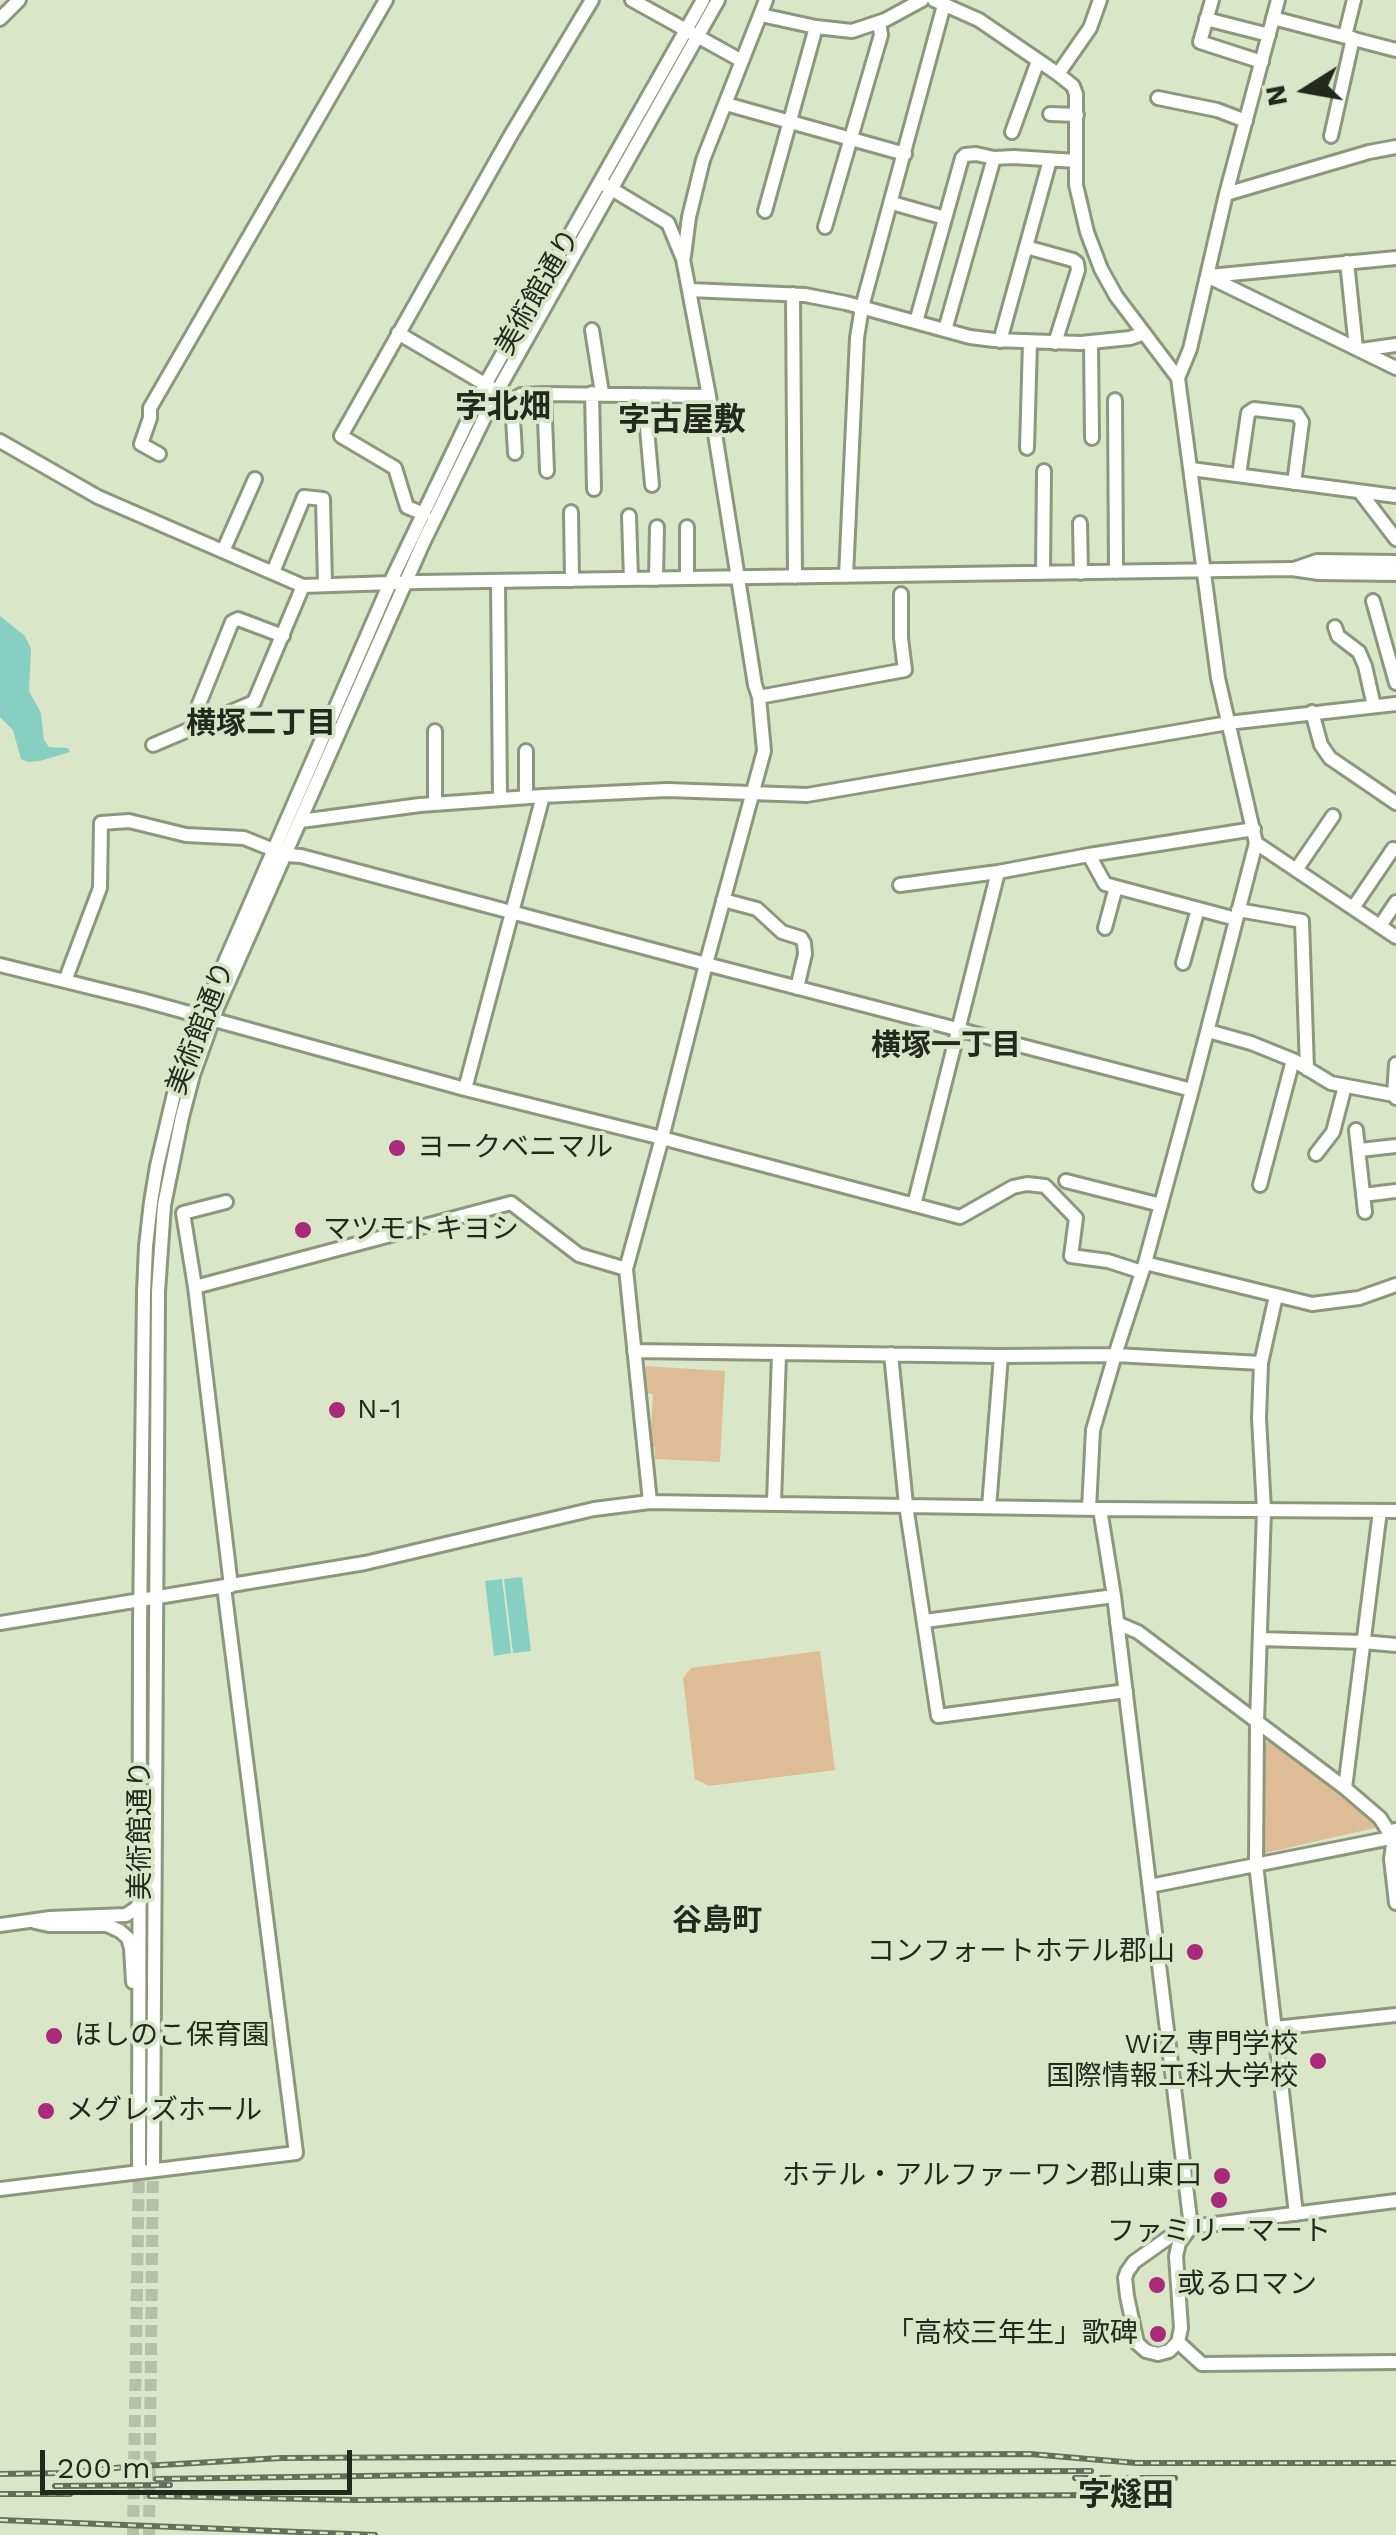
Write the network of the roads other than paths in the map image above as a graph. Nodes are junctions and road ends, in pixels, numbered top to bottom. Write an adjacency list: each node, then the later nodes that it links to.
1 (19, 0): 17 (street)
2 (386, 0): 82 (street)
3 (592, 0): 61 (street)
4 (632, 0): 22 (street)
5 (702, 0): 22 (street, 美術館通り)
6 (718, 0): 22 (street, 美術館通り)
7 (766, 0): 15 (street)
8 (922, 0): 20 (street)
9 (968, 0): 16 (street)
10 (1100, 0): 29 (street)
11 (1212, 0): 19 (street)
12 (1278, 0): 18 (street)
13 (1354, 0): 24 (street)
14 (939, 3): 16 (street); 40 (street)
15 (761, 15): 21 (street); 27 (street)
16 (972, 16): 26 (street)
17 (0, 18)
18 (1274, 18): 23 (street); 24 (street)
19 (1206, 19): 23 (street); 28 (street)
20 (878, 22): 21 (street); 38 (street)
21 (816, 28): 35 (street)
22 (691, 34): 27 (street); 44 (street, 美術館通り)
23 (1269, 34): 28 (street)
24 (1349, 37): 25 (street); 37 (street)
25 (1396, 50)
26 (1038, 60): 29 (street); 36 (street)
27 (742, 62): 31 (street)
28 (1262, 62): 34 (street)
29 (1058, 74): 33 (street)
30 (1158, 98): 34 (street)
31 (726, 104): 35 (street); 52 (street)
32 (1050, 114): 33 (street)
33 (1077, 115): 43 (street)
34 (1246, 121): 45 (street)
35 (790, 122): 38 (street); 47 (street)
36 (1012, 132)
37 (1330, 136)
38 (850, 140): 40 (street); 49 (street)
39 (1396, 146): 45 (street)
40 (905, 154): 46 (street)
41 (994, 158): 42 (street); 48 (street); 60 (street)
42 (1050, 160): 43 (street); 50 (street)
43 (1076, 162): 62 (street)
44 (606, 186): 52 (street); 71 (street, 美術館通り)
45 (1226, 194): 54 (street)
46 (892, 203): 48 (street); 57 (street)
47 (765, 211)
48 (945, 218): 58 (street)
49 (826, 227)
50 (1026, 248): 63 (street); 66 (street)
51 (1396, 258): 53 (street)
52 (684, 259): 55 (street)
53 (1347, 262): 54 (street); 68 (street)
54 (1207, 276): 68 (street); 70 (street)
55 (690, 290): 56 (street); 75 (street)
56 (792, 294): 57 (street); 111 (street)
57 (862, 308): 58 (street); 109 (street)
58 (916, 322): 60 (street)
59 (592, 330): 72 (street)
60 (945, 330): 63 (street)
61 (398, 333): 71 (street); 94 (street)
62 (1144, 333): 65 (street); 70 (street)
63 (1000, 340): 64 (street)
64 (1030, 342): 66 (street); 80 (street)
65 (1091, 342): 66 (street); 78 (street)
66 (1055, 343)
67 (1396, 345): 68 (street)
68 (1359, 349): 69 (street)
69 (1396, 368)
70 (1178, 378): 83 (street)
71 (492, 386): 76 (street); 94 (street, 美術館通り); 117 (street, 美術館通り)
72 (597, 393): 73 (street); 74 (street); 90 (street)
73 (544, 394): 76 (street); 84 (street)
74 (644, 394): 75 (street); 89 (street)
75 (708, 396): 110 (street)
76 (512, 400): 81 (street)
77 (1116, 400): 105 (street)
78 (1092, 438)
79 (0, 442): 100 (street)
80 (1027, 448)
81 (515, 453)
82 (159, 454)
83 (1190, 469): 86 (street); 103 (street)
84 (547, 470)
85 (1044, 471): 106 (street)
86 (1239, 474): 88 (street); 88 (street)
87 (255, 479): 100 (street)
88 (1294, 483): 91 (street)
89 (652, 484)
90 (594, 489)
91 (1360, 492): 92 (street); 99 (street)
92 (1396, 496)
93 (571, 512): 116 (street)
94 (424, 514): 118 (street, 美術館通り)
95 (629, 516): 114 (street)
96 (1080, 523): 107 (street)
97 (658, 526): 112 (street)
98 (687, 528): 113 (street)
99 (1396, 539)
100 (223, 552): 104 (street)
101 (1396, 562): 102 (street)
102 (1292, 569): 103 (street); 108 (street)
103 (1204, 571): 105 (street); 130 (street)
104 (274, 572): 119 (street); 120 (street)
105 (1116, 572): 107 (street)
106 (1043, 573): 107 (street); 109 (street)
107 (1080, 573)
108 (1396, 574)
109 (846, 576): 111 (street)
110 (737, 577): 111 (street); 113 (street); 126 (street)
111 (795, 577)
112 (656, 578): 113 (street); 114 (street)
113 (686, 578)
114 (631, 579): 116 (street)
115 (498, 580): 116 (street); 117 (street); 138 (street)
116 (572, 580)
117 (405, 582): 118 (street); 142 (street, 美術館通り)
118 (390, 583): 119 (street); 145 (street, 美術館通り)
119 (325, 584): 120 (street)
120 (303, 586): 124 (street)
121 (901, 594): 126 (street)
122 (1373, 601): 125 (street)
123 (1335, 628): 128 (street)
124 (282, 636): 131 (street); 131 (street)
125 (1396, 683)
126 (759, 696): 135 (street)
127 (1396, 704): 128 (street)
128 (1374, 706): 129 (street)
129 (1312, 712): 130 (street); 139 (street)
130 (1228, 723): 135 (street); 143 (street)
131 (198, 726): 133 (street)
132 (435, 731): 140 (street)
133 (154, 745)
134 (526, 751): 137 (street)
135 (753, 794): 136 (street); 151 (street)
136 (543, 796): 137 (street); 155 (street)
137 (526, 797): 138 (street)
138 (500, 799): 140 (street)
139 (1396, 803)
140 (434, 804): 142 (street)
141 (1332, 816): 147 (street)
142 (301, 821): 145 (street, 美術館通り)
143 (1255, 836): 146 (street); 147 (street); 156 (street)
144 (1393, 849): 153 (street)
145 (280, 853): 155 (street); 163 (street); 165 (street, 美術館通り)
146 (1089, 855): 148 (street); 150 (street)
147 (1296, 870): 153 (street)
148 (998, 872): 149 (street); 166 (street)
149 (900, 885)
150 (1116, 887): 154 (street); 158 (street)
151 (723, 900): 162 (street); 164 (street)
152 (1396, 902): 157 (street)
153 (1353, 908): 157 (street)
154 (1198, 909): 156 (street); 160 (street)
155 (513, 914): 162 (street); 172 (street)
156 (1237, 914): 167 (street); 170 (street)
157 (1380, 926): 159 (street)
158 (1105, 928)
159 (1396, 937)
160 (1184, 963)
161 (0, 964): 163 (street)
162 (706, 964): 164 (street); 176 (street)
163 (65, 981): 165 (street)
164 (797, 988): 166 (street)
165 (206, 1019): 172 (street); 209 (street, 美術館通り); 210 (street, 美術館通り)
166 (958, 1030): 173 (street); 185 (street)
167 (1208, 1031): 168 (street); 173 (street)
168 (1293, 1060): 170 (street); 181 (street)
169 (1396, 1064): 174 (street)
170 (1307, 1069): 171 (street)
171 (1344, 1086): 174 (street); 179 (street)
172 (464, 1090): 176 (street)
173 (1192, 1090): 186 (street)
174 (1395, 1097)
175 (1356, 1130): 178 (street)
176 (662, 1138): 185 (street); 188 (street)
177 (1396, 1146): 178 (street)
178 (1360, 1150): 183 (street)
179 (1316, 1154)
180 (1066, 1181): 186 (street)
181 (1260, 1185)
182 (1396, 1191): 183 (street)
183 (1364, 1195): 187 (street)
184 (226, 1202): 191 (street)
185 (914, 1205): 189 (street)
186 (1160, 1205): 189 (street)
187 (1365, 1212)
188 (626, 1268): 191 (street); 193 (street)
189 (1143, 1268): 192 (street); 196 (street)
190 (1396, 1286): 192 (street)
191 (195, 1287): 207 (street)
192 (1276, 1296): 198 (street)
193 (634, 1351): 194 (street); 199 (street)
194 (779, 1354): 195 (street); 200 (street)
195 (892, 1354): 197 (street); 201 (street)
196 (1114, 1355): 197 (street); 198 (street); 203 (street)
197 (1001, 1356): 202 (street)
198 (1261, 1363): 204 (street)
199 (650, 1502): 200 (street); 207 (street)
200 (774, 1503): 201 (street)
201 (906, 1504): 202 (street); 211 (street)
202 (989, 1507): 203 (street)
203 (1094, 1509): 204 (street); 208 (street)
204 (1264, 1510): 205 (street); 214 (street)
205 (1380, 1510): 206 (street); 215 (street)
206 (1396, 1510)
207 (228, 1587): 209 (street); 230 (street)
208 (1114, 1596): 211 (street); 213 (street)
209 (156, 1597): 210 (street); 229 (street, 美術館通り)
210 (140, 1599): 212 (street); 223 (street, 美術館通り)
211 (925, 1621): 217 (street)
212 (0, 1623)
213 (1116, 1623): 217 (street); 218 (street)
214 (1260, 1639): 215 (street); 218 (street)
215 (1364, 1642): 216 (street); 219 (street)
216 (1396, 1645)
217 (1126, 1691): 222 (street)
218 (1257, 1722): 219 (street); 221 (street)
219 (1346, 1788): 220 (street)
220 (1395, 1834): 221 (street); 224 (street)
221 (1256, 1864): 222 (street); 228 (street)
222 (1150, 1886): 233 (street)
223 (141, 1900): 225 (street); 229 (street, 美術館通り)
224 (1396, 1903)
225 (35, 1922): 226 (street); 229 (street)
226 (0, 1925)
227 (1396, 2015): 228 (street)
228 (1276, 2028): 232 (street)
229 (141, 2036)
230 (0, 2189)
231 (1396, 2201): 232 (street)
232 (1296, 2214): 233 (street)
233 (1191, 2227): 234 (street); 234 (street)
234 (1178, 2342): 235 (street)
235 (1396, 2362)

